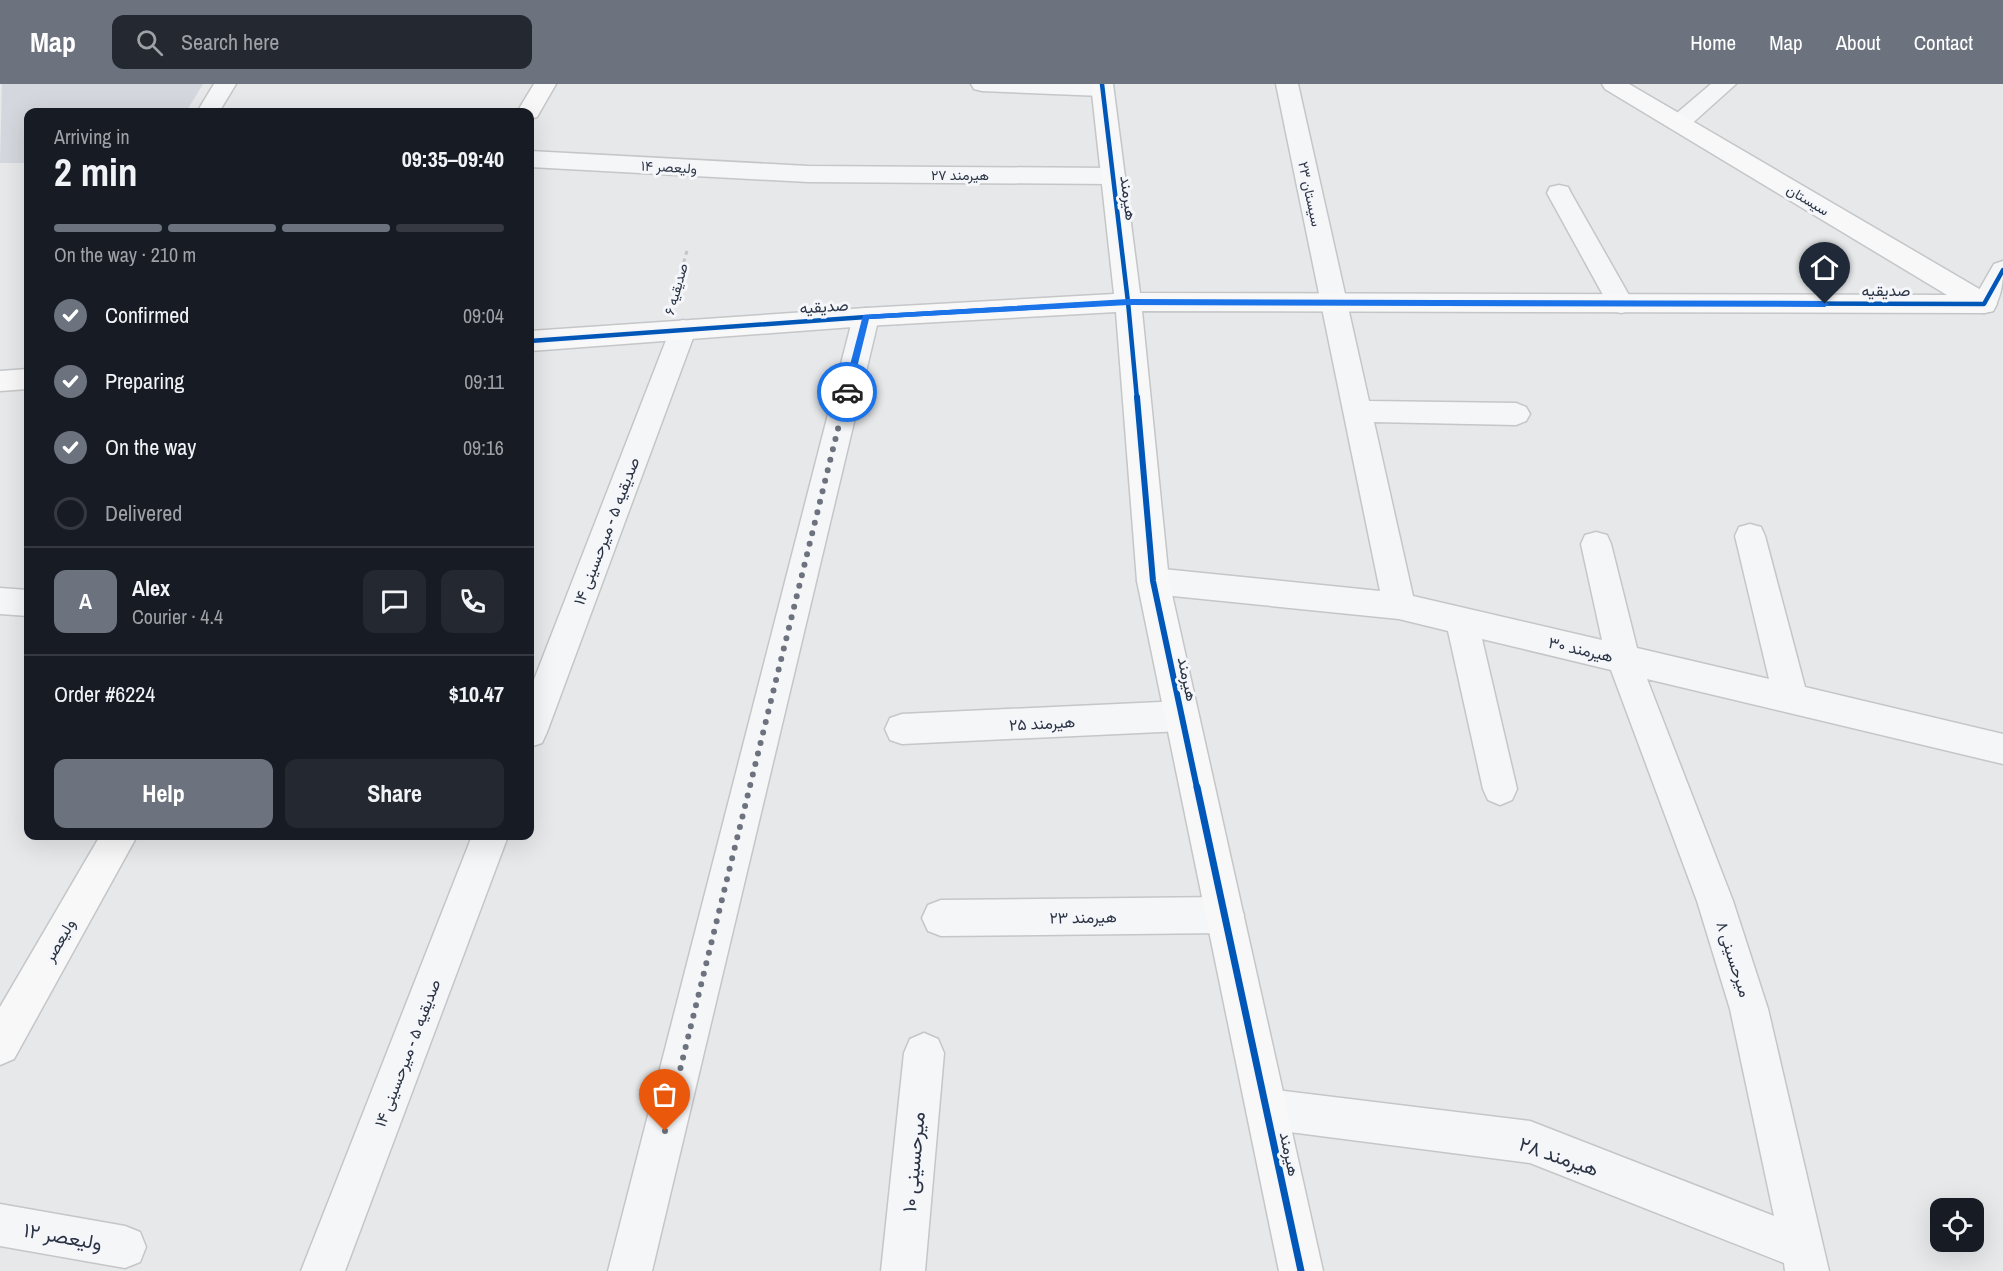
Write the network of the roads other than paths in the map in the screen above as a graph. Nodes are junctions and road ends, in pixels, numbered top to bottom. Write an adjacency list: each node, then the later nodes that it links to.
1 (225, 84): 8 (street)
2 (545, 84): 9 (street)
3 (982, 84): 7 (street)
4 (1287, 84): 17 (street, سیستان ۲۳)
5 (1613, 84): 10 (street, سیستان)
6 (1725, 84): 10 (street)
7 (1102, 86): 13 (street, هیرمند)
8 (210, 108)
9 (531, 108)
10 (1678, 123): 19 (street, سیستان)
11 (534, 159): 12 (street, ولیعصر ۱۴)
12 (808, 174): 13 (street, هیرمند ۲۷)
13 (1113, 176): 16 (street, هیرمند)
14 (1559, 193): 18 (street)
15 (2003, 270): 19 (street)
16 (1128, 302): 17 (street, صدیقیه); 20 (street, صدیقیه); 29 (street, هیرمند)
17 (1333, 304): 18 (street, صدیقیه); 25 (street, سیستان ۲۳)
18 (1621, 304): 19 (street, صدیقیه)
19 (1993, 310)
20 (866, 317): 21 (street, صدیقیه); 50 (street)
21 (674, 331): 22 (street, صدیقیه); 35 (street, صدیقیه ۵ - میرحسینی ۱۴)
22 (534, 342)
23 (24, 379): 24 (street)
24 (0, 381)
25 (1357, 411): 26 (street); 30 (street, سیستان ۲۳)
26 (1516, 414)
27 (1750, 536): 33 (street)
28 (1596, 544): 32 (street, میرحسینی ۸)
29 (1153, 581): 30 (street, هیرمند ۳۰); 34 (street, هیرمند)
30 (1399, 606): 31 (street, هیرمند ۳۰)
31 (1462, 621): 32 (street, هیرمند ۳۰); 38 (street)
32 (1623, 659): 33 (street, هیرمند ۳۰); 48 (street, میرحسینی ۸)
33 (1791, 699): 37 (street, هیرمند ۳۰)
34 (1182, 716): 36 (street, هیرمند ۲۵); 41 (street, هیرمند)
35 (534, 721)
36 (902, 729)
37 (2003, 749)
38 (1500, 789)
39 (116, 840): 43 (street, ولیعصر)
40 (488, 840): 49 (street, صدیقیه ۵ - میرحسینی ۱۴)
41 (1225, 915): 42 (street, هیرمند ۲۳); 45 (street, هیرمند)
42 (941, 918)
43 (0, 1045)
44 (924, 1053): 51 (street, میرحسینی ۱۰)
45 (1267, 1110): 48 (street, هیرمند ۲۸); 52 (street, هیرمند)
46 (0, 1225): 47 (street, ولیعصر ۱۲)
47 (126, 1247)
48 (1805, 1260)
49 (323, 1271)
50 (630, 1271)
51 (903, 1271)
52 (1301, 1271)

